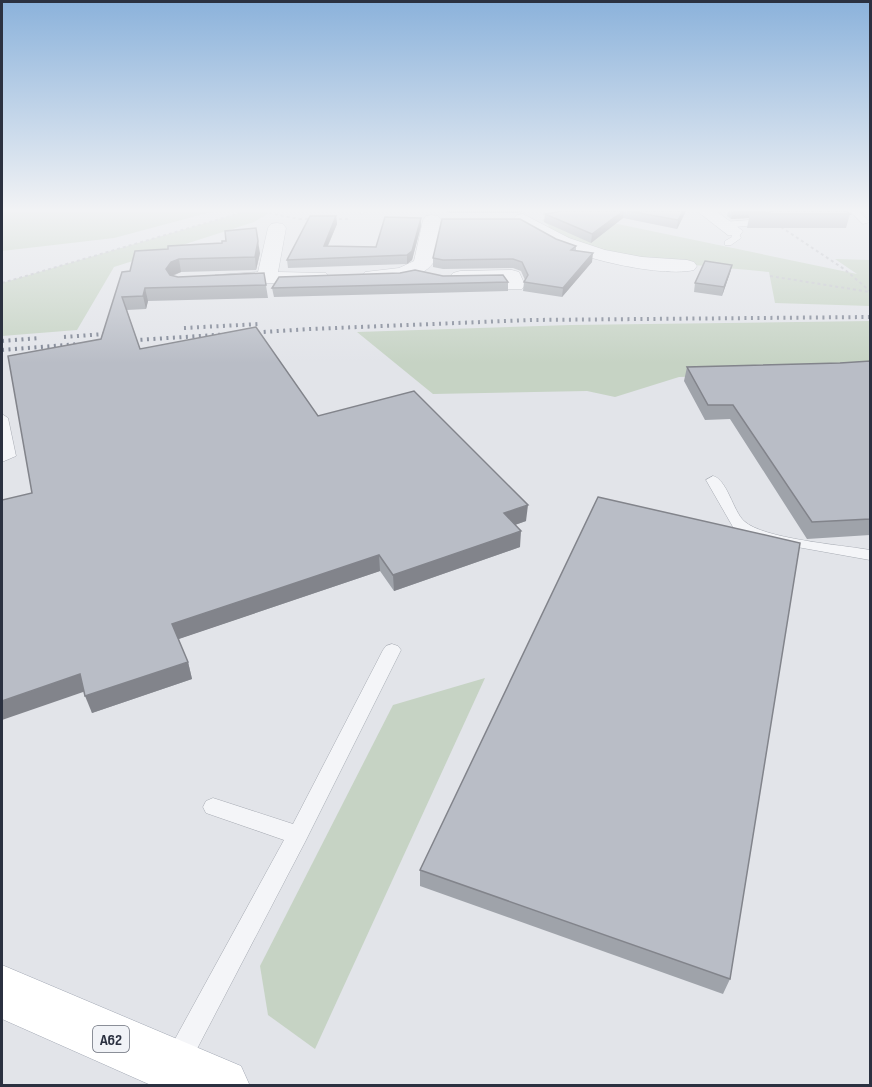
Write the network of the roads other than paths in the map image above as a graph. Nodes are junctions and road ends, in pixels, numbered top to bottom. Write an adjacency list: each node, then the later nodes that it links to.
1 (269, 262): 7 (street)
2 (423, 262): 4 (street)
3 (633, 262): 10 (street)
4 (415, 270): 5 (street); 9 (street)
5 (355, 276)
6 (333, 277): 7 (street)
7 (267, 278): 8 (street)
8 (203, 280)
9 (515, 285)
10 (656, 286)
11 (2, 418): 12 (lane)
12 (2, 458)
13 (713, 480): 14 (lane)
14 (870, 555)
15 (392, 650): 17 (lane)
16 (213, 807): 17 (lane)
17 (297, 835): 19 (lane)
18 (2, 992): 19 (main road, A62)
19 (198, 1076)

